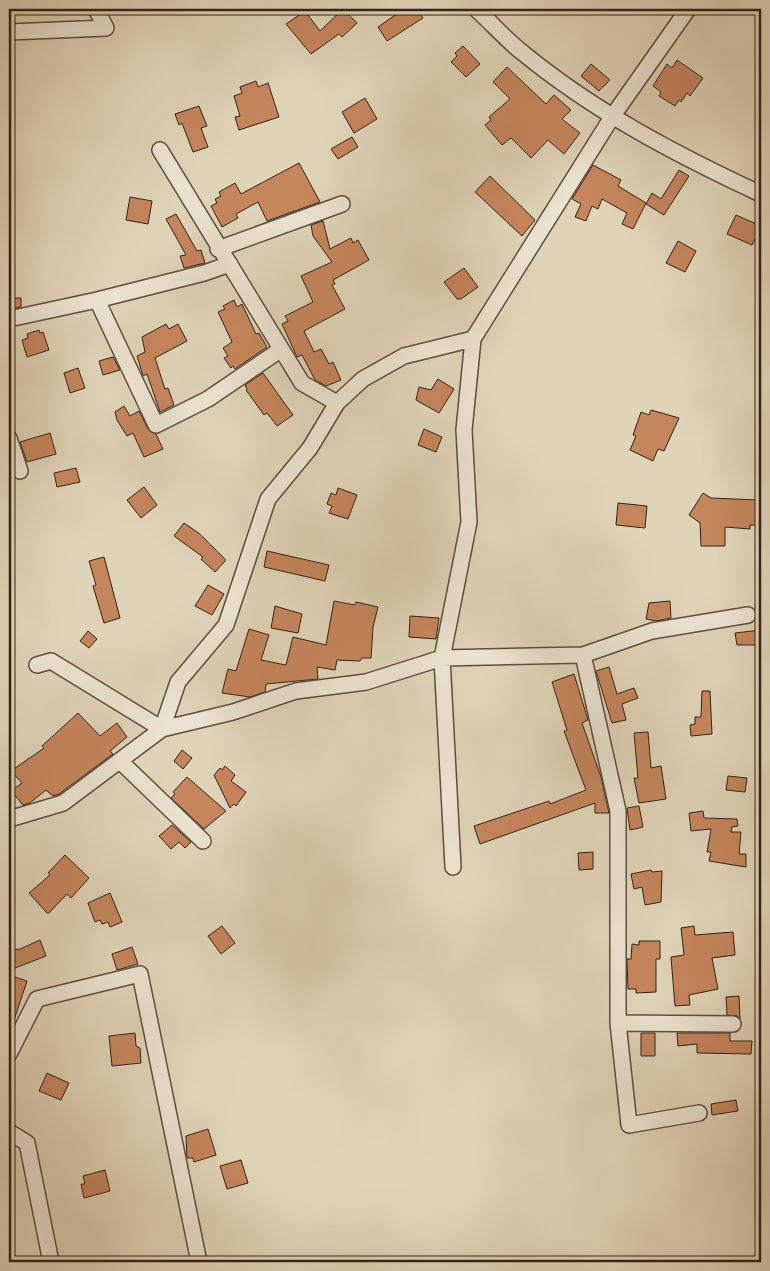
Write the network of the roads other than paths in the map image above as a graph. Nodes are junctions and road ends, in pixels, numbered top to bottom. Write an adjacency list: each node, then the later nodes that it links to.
1 (96, 9): 4 (street)
2 (476, 9): 5 (street)
3 (688, 9): 5 (street)
4 (9, 32)
5 (612, 117): 7 (street); 13 (street)
6 (160, 150): 9 (street)
7 (761, 194)
8 (342, 204): 9 (street)
9 (218, 249): 10 (street)
10 (230, 264): 11 (street); 14 (street)
11 (97, 300): 12 (street); 14 (street)
12 (9, 319)
13 (473, 339): 15 (street); 20 (street)
14 (280, 350): 15 (street)
15 (337, 403): 22 (street)
16 (9, 438): 17 (street)
17 (20, 472)
18 (748, 615): 19 (street)
19 (583, 655): 20 (street); 27 (street)
20 (442, 658): 22 (street); 26 (street)
21 (37, 665): 22 (street)
22 (162, 729): 23 (street)
23 (121, 762): 24 (street); 25 (street)
24 (9, 819)
25 (203, 841)
26 (453, 867)
27 (618, 1023): 28 (street); 30 (street)
28 (733, 1024)
29 (9, 1054): 33 (street)
30 (699, 1113)
31 (9, 1132): 32 (street)
32 (51, 1262)
33 (199, 1262)

